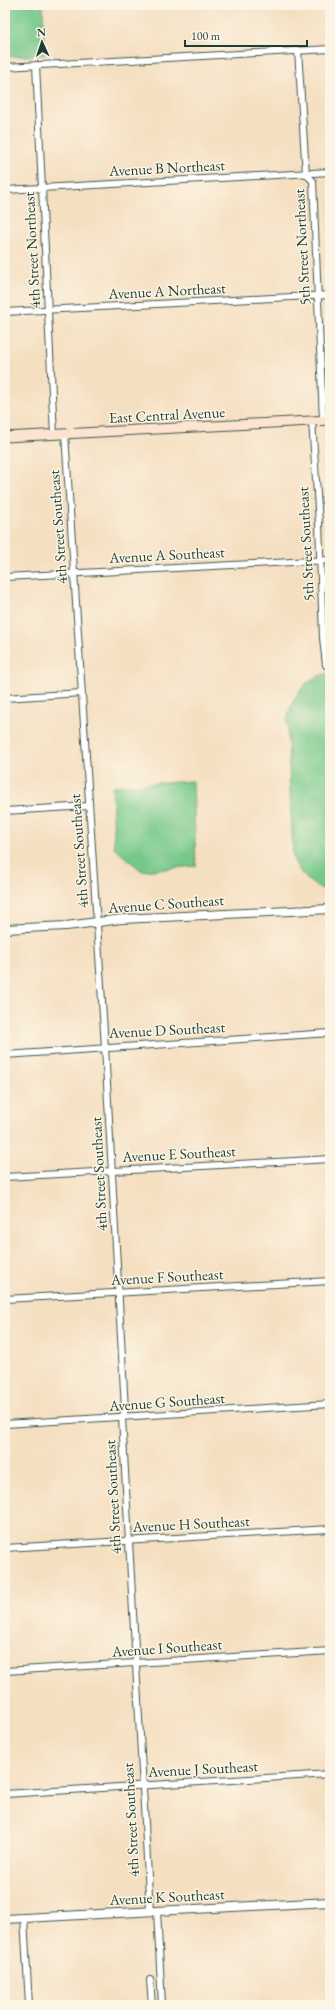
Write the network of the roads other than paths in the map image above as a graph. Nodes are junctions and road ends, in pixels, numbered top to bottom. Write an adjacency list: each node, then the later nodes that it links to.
1 (329, 48): 2 (street)
2 (298, 50): 3 (street); 6 (street, 5th Street Northeast)
3 (36, 65): 4 (street); 7 (street, 4th Street Northeast)
4 (5, 67)
5 (330, 172): 6 (street, Avenue B Northeast)
6 (306, 174): 7 (street, Avenue B Northeast); 10 (street, 5th Street Northeast)
7 (43, 188): 8 (street, Avenue B Northeast); 11 (street, 4th Street Northeast)
8 (5, 190)
9 (330, 295): 10 (street, Avenue A Northeast)
10 (318, 296): 11 (street, Avenue A Northeast); 13 (street, 5th Street Northeast)
11 (48, 310): 12 (street, Avenue A Northeast); 16 (street, 4th Street Northeast)
12 (5, 312)
13 (327, 420): 14 (main road, East Central Avenue)
14 (312, 421): 15 (main road, East Central Avenue); 19 (street, 5th Street Southeast)
15 (65, 434): 16 (main road, East Central Avenue); 20 (street, 4th Street Southeast)
16 (54, 435): 17 (main road, East Central Avenue)
17 (5, 437)
18 (330, 560): 19 (street, Avenue A Southeast)
19 (321, 561): 20 (street, Avenue A Southeast); 22 (street, 5th Street Southeast)
20 (74, 573): 21 (street, Avenue A Southeast); 23 (street, 4th Street Southeast)
21 (5, 577)
22 (328, 666)
23 (81, 693): 24 (street); 25 (street, 4th Street Southeast)
24 (5, 698)
25 (88, 806): 26 (street); 28 (street, 4th Street Southeast)
26 (5, 811)
27 (330, 909): 28 (street, Avenue C Southeast)
28 (96, 923): 29 (street, Avenue C Southeast); 31 (street, 4th Street Southeast)
29 (5, 930)
30 (330, 1033): 31 (street, Avenue D Southeast)
31 (105, 1047): 32 (street, Avenue D Southeast); 34 (street, 4th Street Southeast)
32 (5, 1054)
33 (330, 1159): 34 (street, Avenue E Southeast)
34 (112, 1170): 35 (street, Avenue E Southeast); 37 (street, 4th Street Southeast)
35 (5, 1177)
36 (330, 1281): 37 (street, Avenue F Southeast)
37 (119, 1293): 38 (street, Avenue F Southeast); 40 (street, 4th Street Southeast)
38 (5, 1299)
39 (330, 1404): 40 (street, Avenue G Southeast)
40 (122, 1418): 41 (street, Avenue G Southeast); 43 (street, 4th Street Southeast)
41 (5, 1424)
42 (330, 1529): 43 (street, Avenue H Southeast)
43 (129, 1541): 44 (street, Avenue H Southeast); 46 (street, 4th Street Southeast)
44 (5, 1548)
45 (330, 1651): 46 (street, Avenue I Southeast)
46 (136, 1663): 47 (street, Avenue I Southeast); 49 (street, 4th Street Southeast)
47 (5, 1671)
48 (330, 1774): 49 (street, Avenue J Southeast)
49 (142, 1786): 50 (street, Avenue J Southeast); 52 (street, 4th Street Southeast)
50 (5, 1794)
51 (330, 1902): 52 (street, Avenue K Southeast)
52 (153, 1912): 53 (street, Avenue K Southeast); 58 (street, 4th Street Southeast)
53 (24, 1918): 54 (street, Avenue K Southeast); 56 (street)
54 (5, 1919)
55 (150, 1980): 57 (street)
56 (29, 2005)
57 (152, 2005)
58 (162, 2005)

